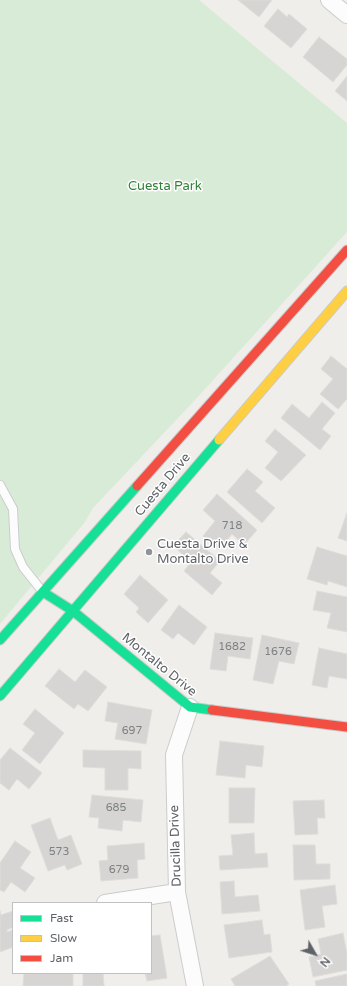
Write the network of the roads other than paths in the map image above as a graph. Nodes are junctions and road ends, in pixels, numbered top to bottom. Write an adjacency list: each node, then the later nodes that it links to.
1 (329, 0): 2 (street)
2 (347, 15)
3 (347, 250): 6 (main road, Cuesta Drive)
4 (347, 290): 7 (main road, Cuesta Drive)
5 (0, 485): 6 (lane)
6 (43, 592): 7 (main road, Montalto Drive); 8 (main road, Cuesta Drive)
7 (72, 611): 9 (main road, Cuesta Drive); 10 (main road, Montalto Drive)
8 (0, 640)
9 (0, 696)
10 (190, 707): 11 (main road, Montalto Drive); 12 (street, Drucilla Drive)
11 (347, 727)
12 (177, 892): 13 (street); 14 (street, Drucilla Drive)
13 (112, 902)
14 (195, 986)

